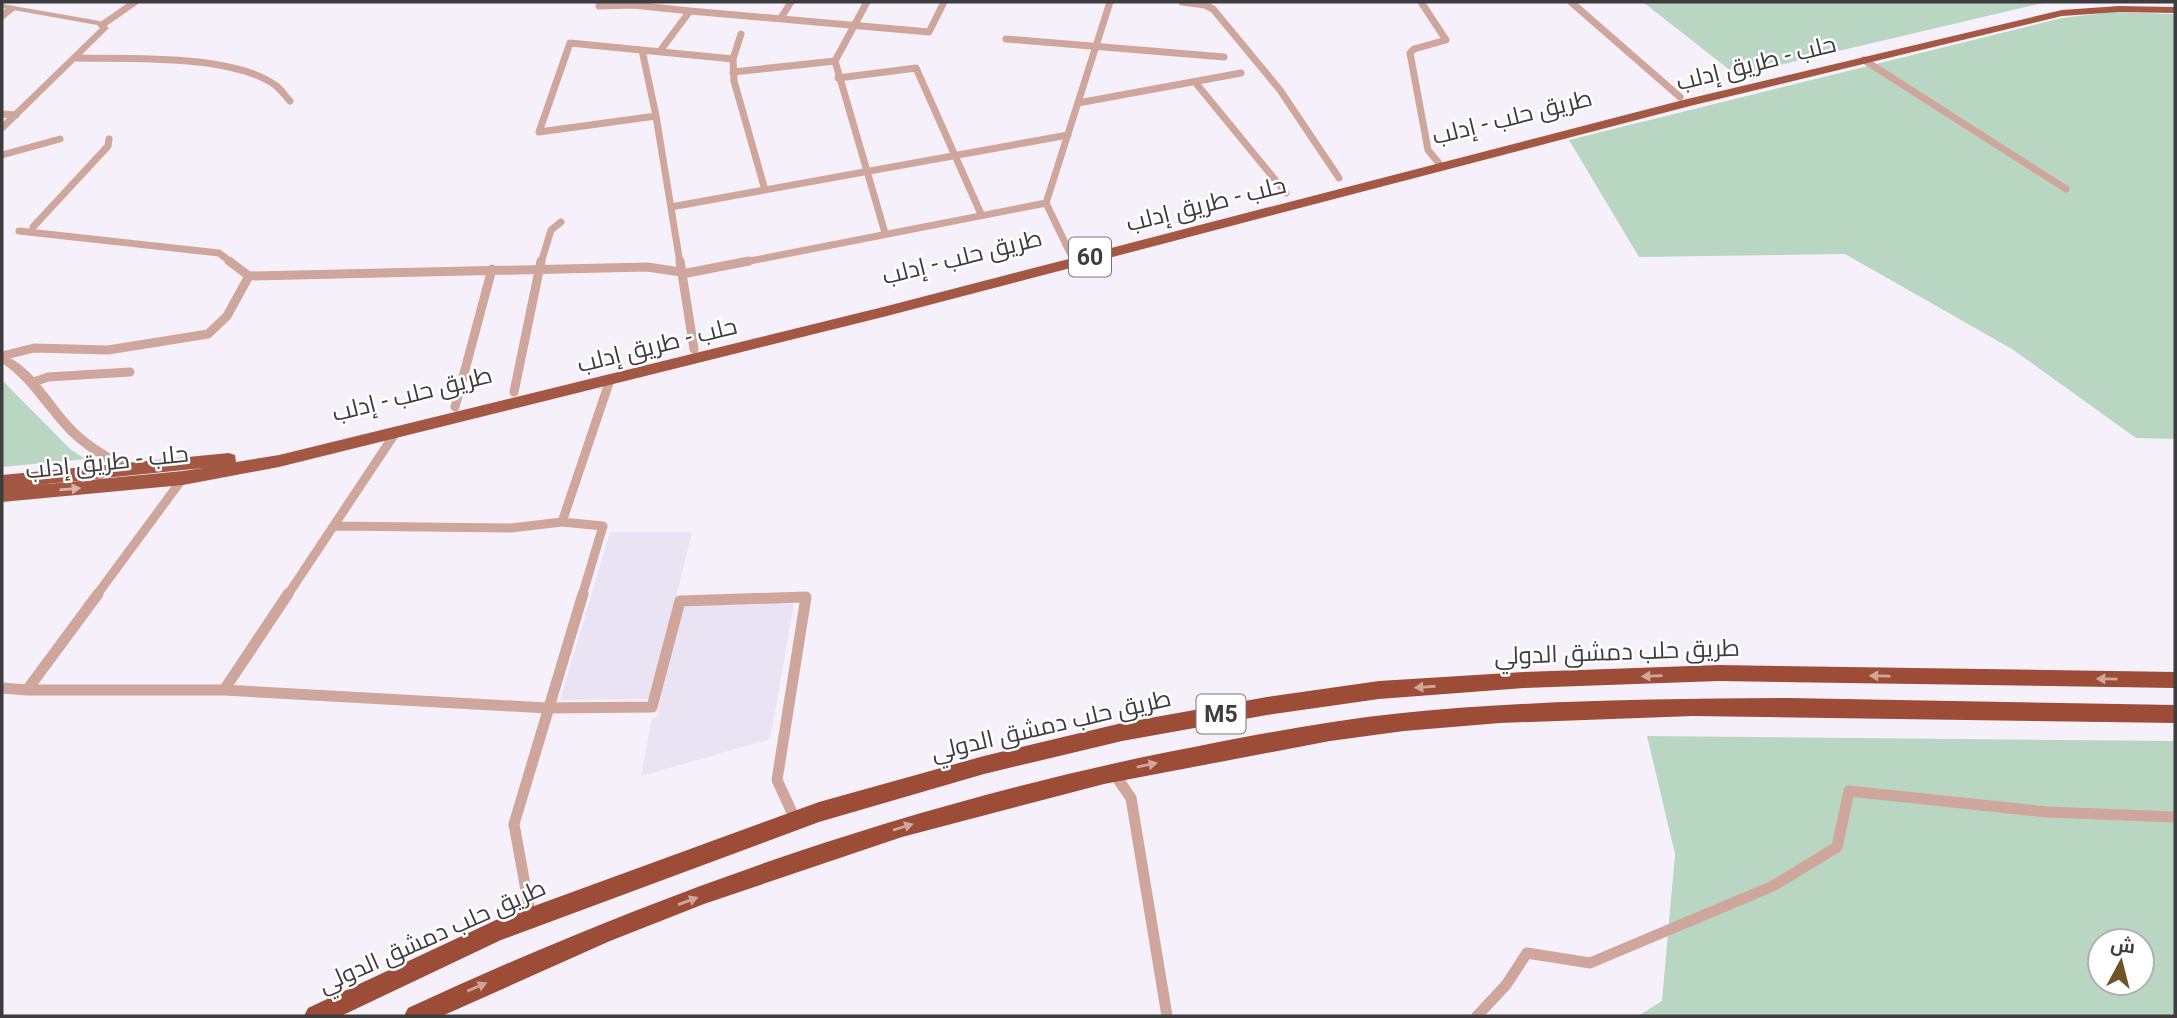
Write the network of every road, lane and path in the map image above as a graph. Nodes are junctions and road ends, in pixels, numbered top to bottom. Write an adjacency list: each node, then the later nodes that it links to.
1 (135, 2): 16 (street)
2 (791, 2): 15 (street)
3 (867, 2): 17 (street)
4 (944, 2): 17 (street)
5 (1110, 2): 20 (street)
6 (1182, 2): 46 (street)
7 (1422, 2): 44 (street)
8 (1571, 2): 32 (street)
9 (2175, 4): 32 (highway, 60)
10 (5, 5): 14 (street); 16 (street)
11 (599, 6): 13 (street)
12 (2175, 10): 26 (highway, حلب - طريق إدلب / 60)
13 (690, 11): 15 (street); 22 (street)
14 (2, 16)
15 (781, 18): 17 (street)
16 (102, 25): 24 (street)
17 (856, 26): 27 (street)
18 (741, 34): 25 (street)
19 (1006, 39): 20 (street)
20 (1096, 46): 23 (street); 34 (street)
21 (642, 50): 22 (street); 37 (street); 37 (street)
22 (660, 51): 25 (street)
23 (1224, 57)
24 (76, 58): 33 (street); 36 (street)
25 (733, 59): 28 (street)
26 (1864, 60): 32 (highway, حلب - طريق إدلب / 60); 47 (street)
27 (835, 61): 28 (street); 30 (street)
28 (733, 72): 48 (street)
29 (1241, 73): 31 (street)
30 (838, 78): 43 (street); 45 (street)
31 (1195, 82): 34 (street); 49 (street)
32 (1684, 100): 44 (highway, حلب - طريق إدلب / 60)
33 (290, 101)
34 (1078, 103): 39 (street)
35 (2, 114): 36 (street)
36 (16, 115): 38 (street)
37 (656, 116): 51 (street)
38 (2, 128)
39 (1068, 135): 43 (street); 50 (street)
40 (60, 139): 42 (street)
41 (109, 139): 54 (street)
42 (2, 155)
43 (955, 155): 45 (street); 52 (street)
44 (1438, 163): 57 (highway, حلب - طريق إدلب / 60)
45 (866, 172): 48 (street); 56 (street)
46 (1339, 178)
47 (2066, 189)
48 (765, 190): 51 (street)
49 (1286, 192)
50 (1046, 203): 52 (street); 57 (street)
51 (671, 207): 60 (street)
52 (981, 214): 56 (street)
53 (561, 222): 58 (street)
54 (33, 228)
55 (19, 231): 61 (street)
56 (885, 233): 60 (street)
57 (1073, 257): 62 (highway, طريق حلب - إدلب / 60); 65 (highway, حلب - طريق إدلب / 60)
58 (539, 268): 59 (street); 60 (street); 67 (street)
59 (492, 269): 61 (street); 68 (street)
60 (682, 273): 62 (street)
61 (249, 276): 63 (street)
62 (694, 349): 67 (highway, طريق حلب - إدلب / 60)
63 (2, 357): 66 (street)
64 (131, 372): 66 (street)
65 (610, 380): 69 (highway, حلب - طريق إدلب / 60); 74 (street)
66 (34, 382): 70 (street)
67 (514, 392): 68 (highway, طريق حلب - إدلب / 60)
68 (454, 407): 70 (highway, طريق حلب - إدلب / 60)
69 (396, 432): 71 (highway, حلب - طريق إدلب / 60); 75 (street)
70 (127, 470): 72 (highway, طريق حلب - إدلب / 60)
71 (183, 478): 73 (highway, حلب - طريق إدلب / 60, one-way to 71); 78 (street)
72 (2, 482)
73 (2, 495)
74 (562, 522): 75 (street); 80 (street)
75 (334, 526): 79 (street)
76 (2175, 680): 84 (highway, طريق حلب دمشق الدولي / M5, one-way to 84)
77 (2, 688): 78 (street)
78 (27, 690): 79 (street)
79 (224, 690): 80 (street)
80 (547, 708): 84 (street); 85 (street)
81 (2175, 714): 82 (highway, M5, one-way to 81)
82 (1113, 772): 87 (highway, M5, one-way to 82); 88 (street)
83 (2175, 817): 89 (street)
84 (796, 821): 85 (highway, طريق حلب دمشق الدولي / M5)
85 (531, 918): 86 (highway, طريق حلب دمشق الدولي / M5)
86 (316, 1016)
87 (415, 1016)
88 (1167, 1016)
89 (1477, 1016)

